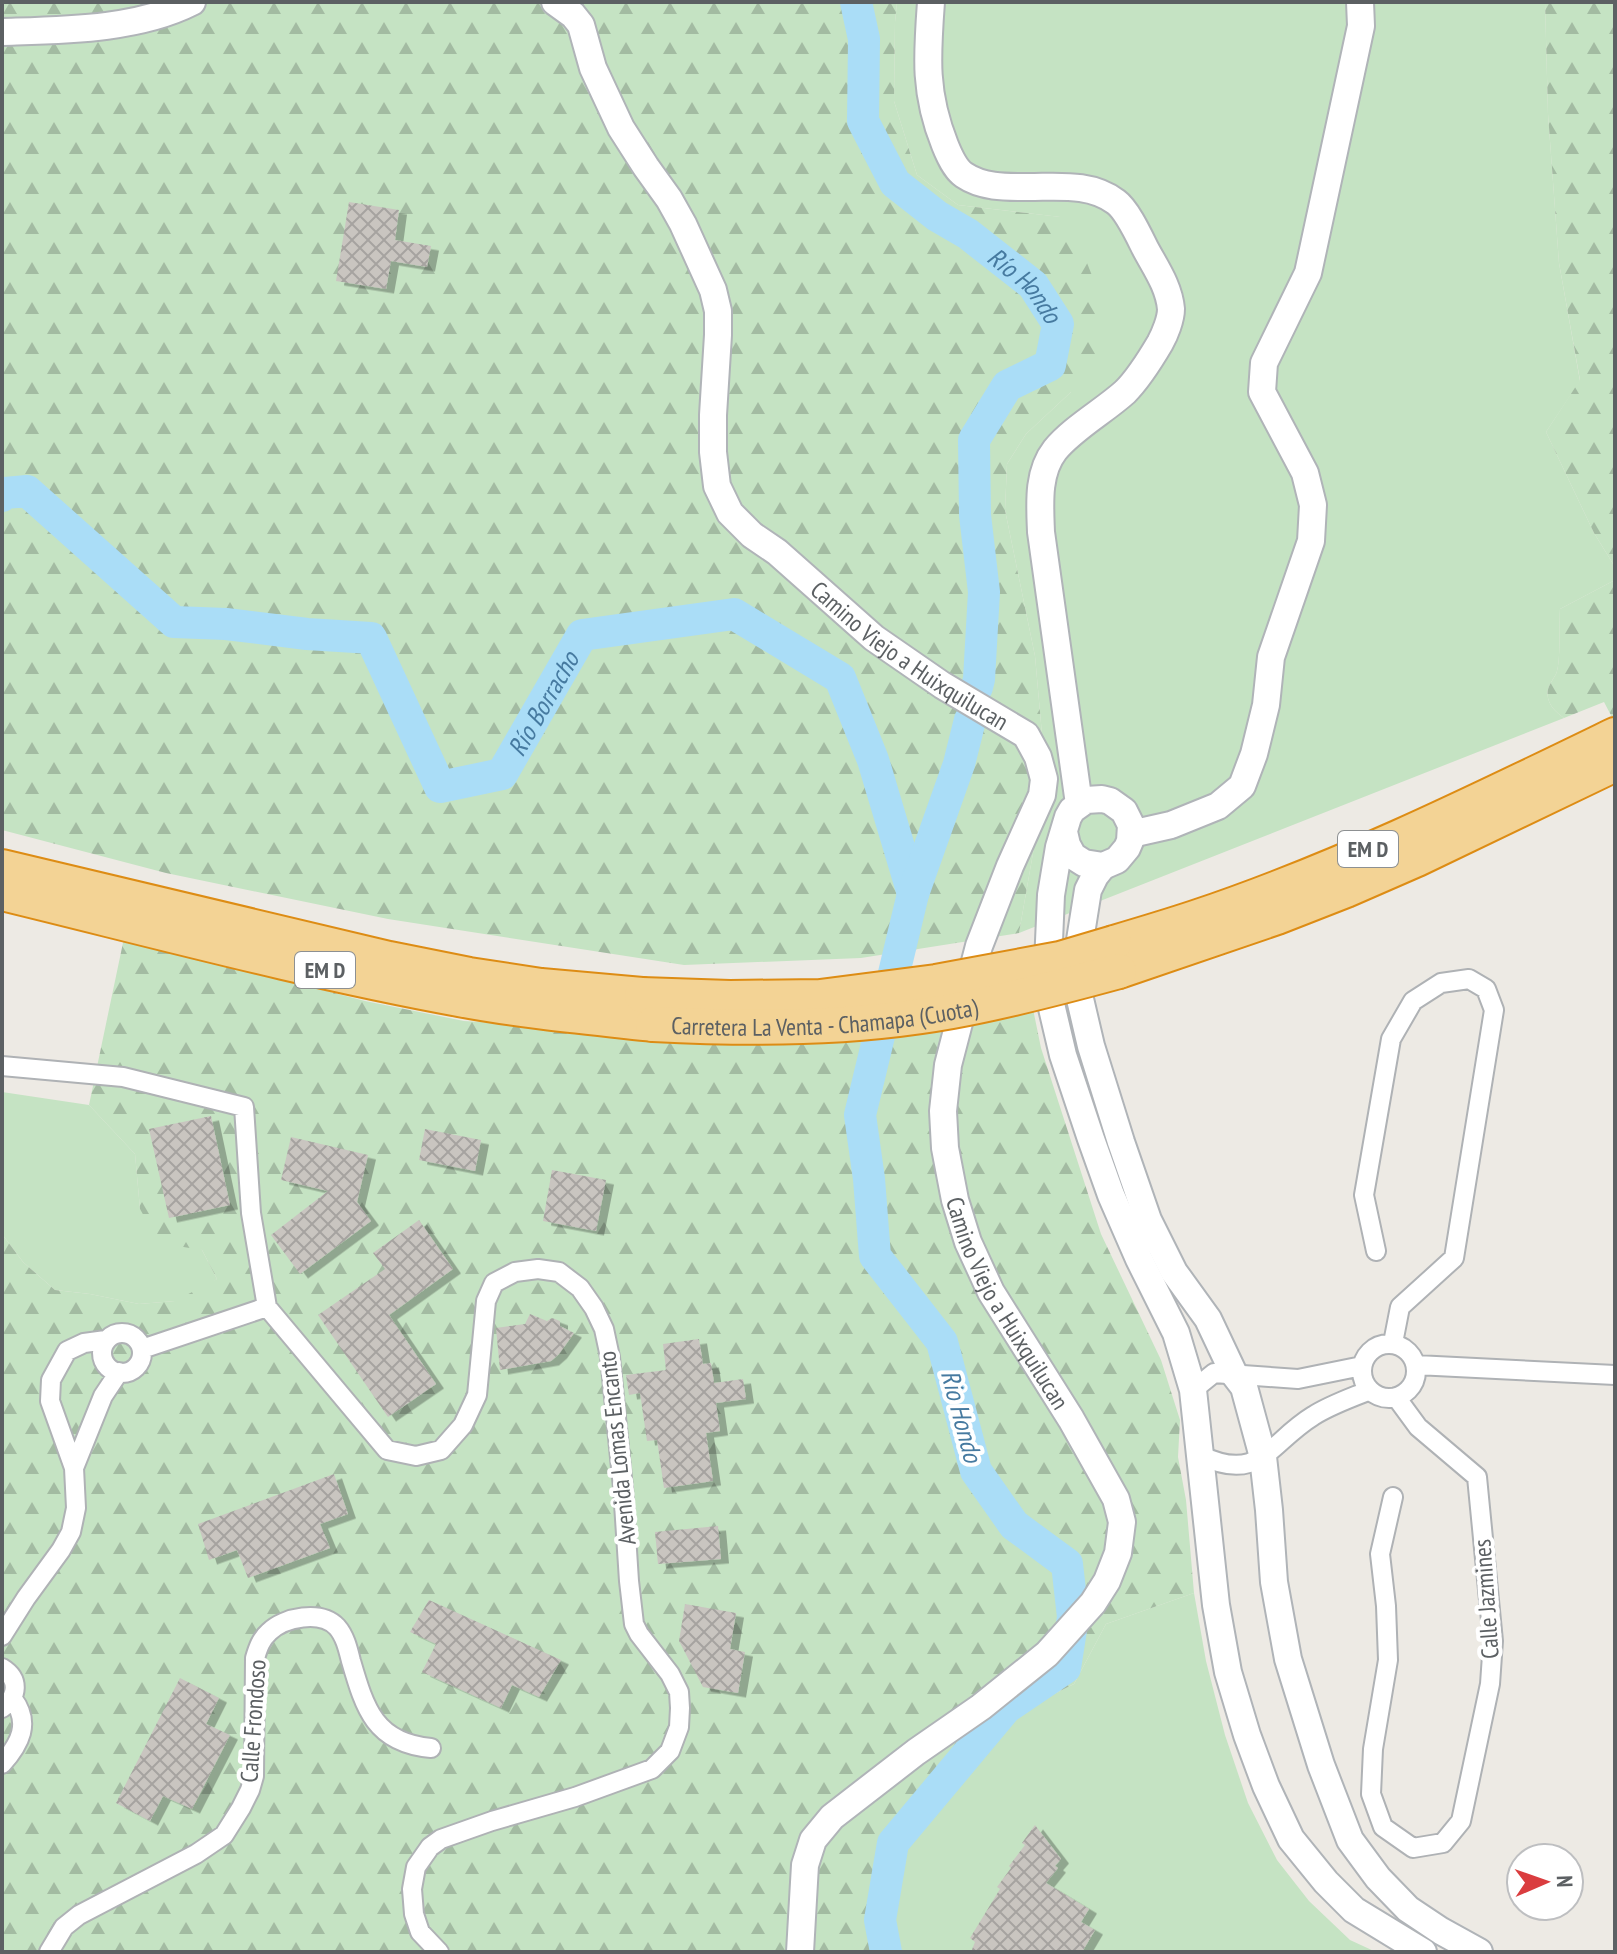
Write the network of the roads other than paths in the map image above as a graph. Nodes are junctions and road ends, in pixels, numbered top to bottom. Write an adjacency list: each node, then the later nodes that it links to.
1 (192, 2): 5 (main road)
2 (555, 2): 41 (main road, Camino Viejo a Huixquilucan)
3 (931, 2): 8 (main road)
4 (1360, 2): 10 (main road)
5 (2, 32)
6 (1615, 735): 14 (highway, Carretera La Venta - Chamapa (Cuota) / EM D)
7 (1615, 764): 14 (highway, Carretera La Venta - Chamapa (Cuota) / EM D)
8 (1079, 804): 9 (main road); 10 (main road)
9 (1064, 832): 11 (main road); 27 (main road)
10 (1131, 834): 11 (main road)
11 (1103, 866): 25 (main road)
12 (2, 867): 15 (highway, Carretera La Venta - Chamapa (Cuota) / EM D)
13 (2, 893): 15 (highway, Carretera La Venta - Chamapa (Cuota) / EM D)
14 (1116, 957): 15 (highway, Carretera La Venta - Chamapa (Cuota) / EM D, bridge)
15 (647, 1009)
16 (2, 1066): 18 (street)
17 (1376, 1251): 20 (street)
18 (267, 1307): 21 (street); 40 (street, Avenida Lomas Encanto)
19 (106, 1340): 21 (street); 24 (street); 32 (street)
20 (1393, 1343): 22 (street); 23 (street)
21 (142, 1349): 24 (street)
22 (1416, 1365): 26 (street); 29 (street)
23 (1362, 1366): 25 (street); 28 (street)
24 (119, 1372): 32 (street)
25 (1234, 1374): 27 (street); 31 (main road)
26 (1615, 1375)
27 (1193, 1390): 30 (main road)
28 (1370, 1390): 29 (street); 31 (street)
29 (1396, 1397): 33 (street, Calle Jazmines)
30 (1200, 1455): 31 (street); 42 (main road)
31 (1263, 1457): 43 (main road)
32 (74, 1468): 34 (street)
33 (1393, 1497)
34 (2, 1636)
35 (2, 1668): 36 (street)
36 (7, 1704): 38 (street)
37 (431, 1748): 39 (street, Calle Frondoso)
38 (2, 1764)
39 (49, 1952)
40 (439, 1952)
41 (800, 1952)
42 (1423, 1952)
43 (1479, 1952)

